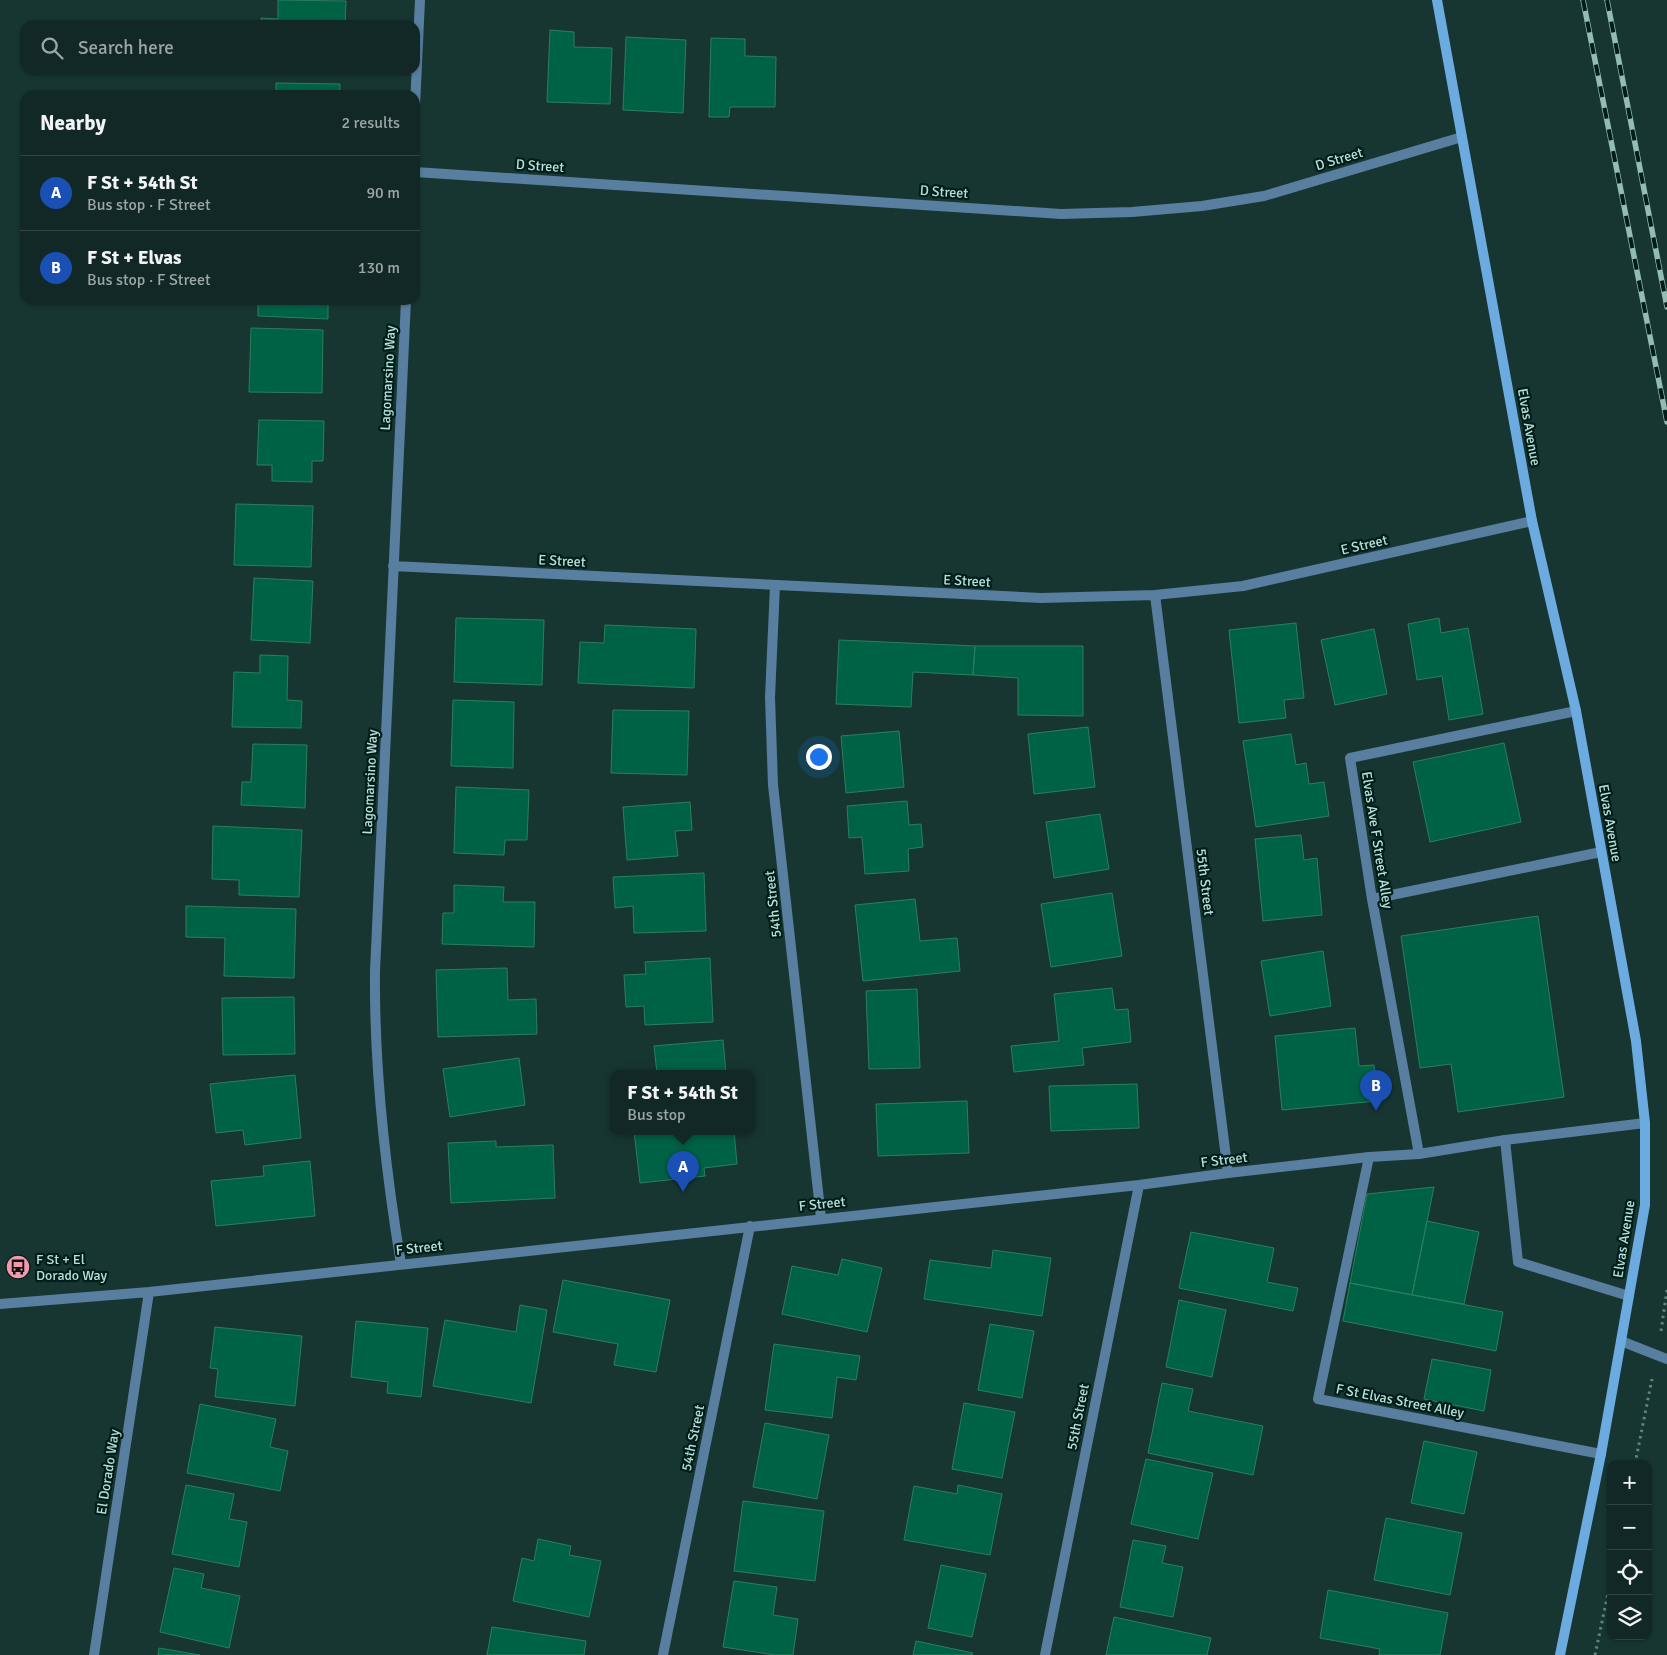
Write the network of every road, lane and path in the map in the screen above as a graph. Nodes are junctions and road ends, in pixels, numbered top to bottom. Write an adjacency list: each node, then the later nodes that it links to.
1 (420, 0): 3 (street)
2 (1436, 0): 6 (street, Elvas Avenue)
3 (419, 20)
4 (416, 75): 5 (street)
5 (416, 90)
6 (1462, 137): 7 (street, D Street); 9 (street, Elvas Avenue)
7 (420, 172)
8 (406, 305): 10 (street, Lagomarsino Way)
9 (1532, 521): 12 (street, E Street); 13 (street, Elvas Avenue)
10 (393, 566): 11 (street, E Street); 24 (street, Lagomarsino Way)
11 (775, 585): 12 (street, E Street); 22 (street, 54th Street)
12 (1155, 595): 20 (street, 55th Street)
13 (1576, 711): 14 (street, Elvas Avenue); 15 (street, Elvas Ave F Street Alley)
14 (1601, 852): 15 (street); 16 (street, Elvas Avenue)
15 (1372, 899): 18 (street, Elvas Ave F Street Alley)
16 (1645, 1123): 17 (street, F Street); 26 (street, Elvas Avenue)
17 (1505, 1140): 18 (street, F Street); 26 (street)
18 (1419, 1154): 19 (street, F Street)
19 (1369, 1157): 20 (street, F Street); 30 (street, F St Elvas Street Alley)
20 (1228, 1173): 21 (street, F Street)
21 (1139, 1185): 22 (street, F Street); 34 (street, 55th Street)
22 (821, 1218): 23 (street, F Street)
23 (750, 1226): 24 (street, F Street); 33 (street, 54th Street)
24 (401, 1264): 25 (street, F Street)
25 (149, 1292): 27 (street, F Street); 32 (street, El Dorado Way)
26 (1629, 1296): 28 (street, Elvas Avenue)
27 (0, 1304)
28 (1621, 1341): 29 (street); 30 (street, Elvas Avenue)
29 (1667, 1359)
30 (1601, 1454): 35 (street, Elvas Avenue)
31 (1608, 1595): 36 (path)
32 (94, 1655)
33 (663, 1655)
34 (1045, 1655)
35 (1560, 1655)
36 (1595, 1655)

